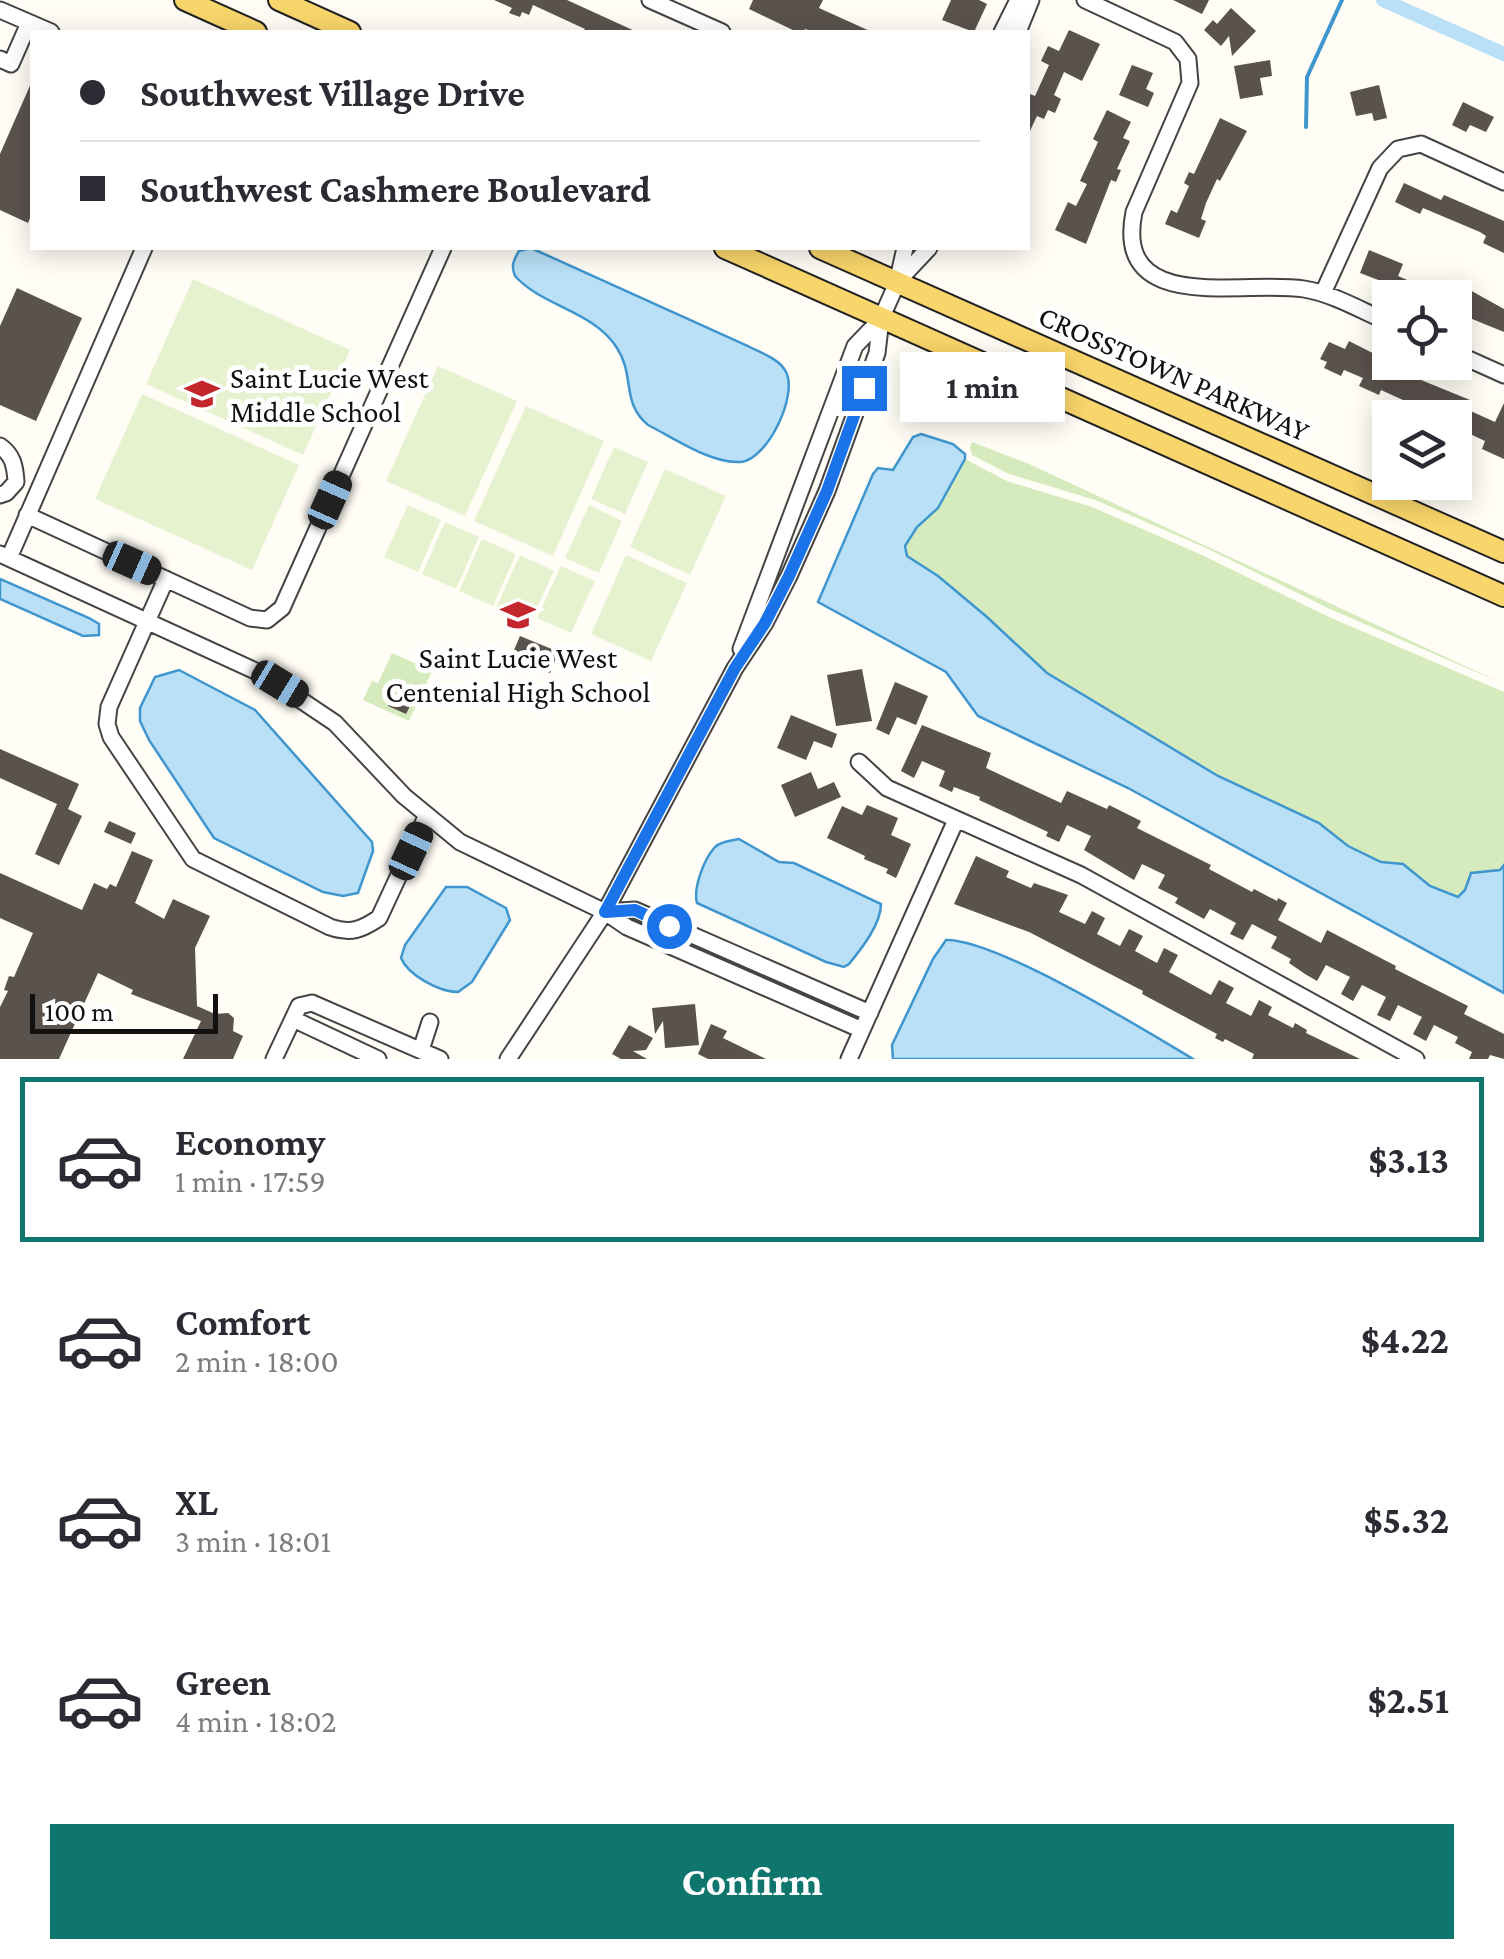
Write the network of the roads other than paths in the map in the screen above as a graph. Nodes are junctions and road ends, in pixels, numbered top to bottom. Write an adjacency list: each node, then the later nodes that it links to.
1 (185, 0): 10 (main road)
2 (279, 0): 11 (main road)
3 (650, 0): 12 (street)
4 (1018, 0): 13 (street)
5 (1031, 0): 14 (street)
6 (1086, 0): 24 (street)
7 (0, 10): 8 (street)
8 (29, 23): 9 (street); 15 (street)
9 (46, 30)
10 (252, 30)
11 (346, 30)
12 (718, 30)
13 (1003, 30)
14 (1019, 30)
15 (0, 59)
16 (1504, 182): 24 (street)
17 (143, 250): 31 (street)
18 (442, 250): 34 (street)
19 (729, 250): 26 (main road)
20 (825, 250): 23 (main road, CROSSTOWN PARKWAY)
21 (905, 250): 23 (street)
22 (927, 250): 23 (street)
23 (897, 282): 26 (street); 32 (main road, CROSSTOWN PARKWAY)
24 (1322, 293): 25 (street)
25 (1372, 315)
26 (882, 320): 35 (main road); 37 (street); 37 (street)
27 (1472, 360): 28 (street)
28 (1504, 375)
29 (0, 446): 30 (street)
30 (0, 495)
31 (27, 515): 33 (street); 34 (street)
32 (1504, 552)
33 (5, 556): 36 (street)
34 (166, 579): 36 (street)
35 (1504, 596)
36 (148, 620): 39 (street); 39 (street)
37 (735, 668): 41 (street)
38 (858, 762): 40 (street)
39 (426, 817): 41 (street)
40 (956, 820): 42 (street); 52 (street)
41 (605, 912): 42 (street); 45 (street); 50 (street)
42 (870, 1013): 45 (street)
43 (293, 1020): 46 (street); 47 (street); 48 (street)
44 (430, 1022): 46 (street)
45 (862, 1030): 51 (street)
46 (420, 1050): 49 (street)
47 (274, 1059)
48 (378, 1059)
49 (440, 1059)
50 (508, 1059)
51 (849, 1059)
52 (1416, 1059)

